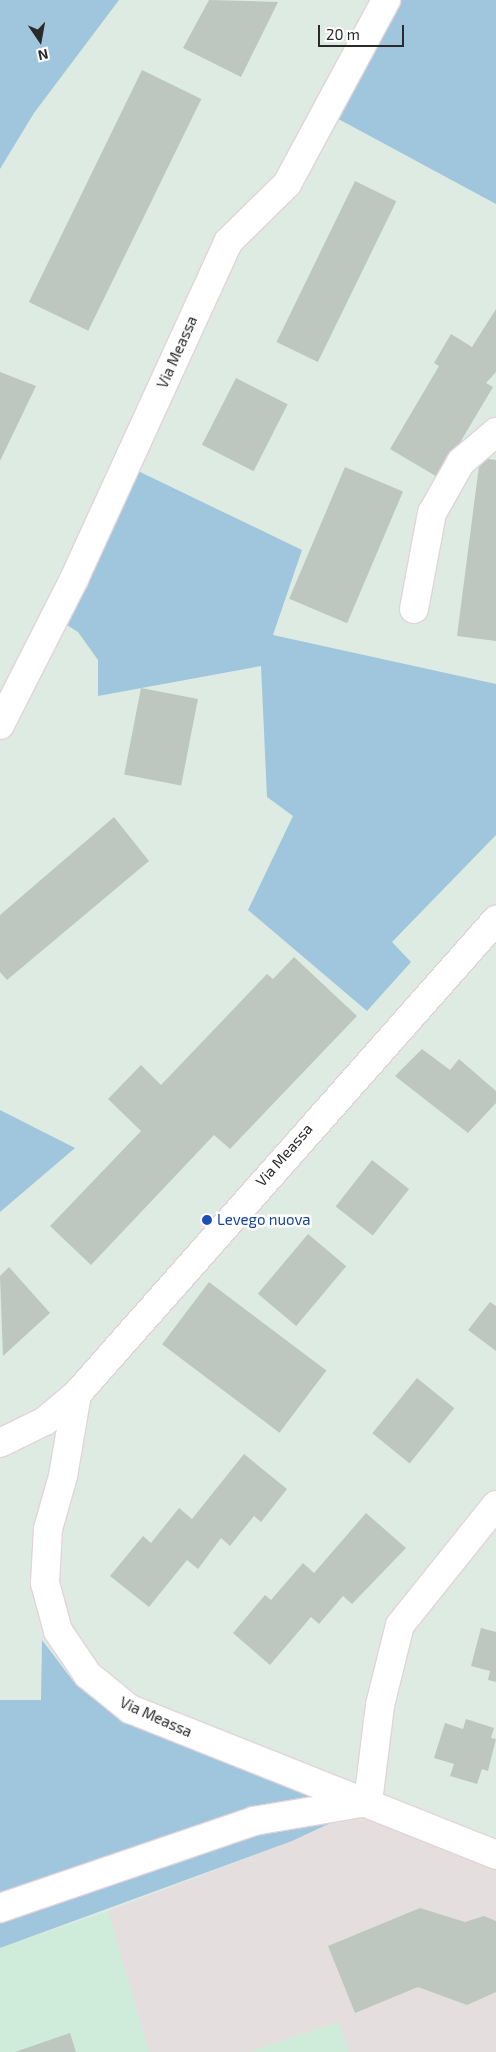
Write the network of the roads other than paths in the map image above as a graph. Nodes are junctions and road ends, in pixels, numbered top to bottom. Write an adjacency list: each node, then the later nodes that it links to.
1 (386, 0): 4 (street, Via Meassa)
2 (496, 432): 3 (street)
3 (414, 609)
4 (0, 725)
5 (496, 920): 6 (street, Via Meassa)
6 (77, 1394): 7 (street, Via Meassa); 9 (street, Via Meassa)
7 (0, 1443)
8 (496, 1505): 9 (street)
9 (368, 1802): 10 (street, Via Meassa); 11 (street)
10 (496, 1855)
11 (0, 1908)

